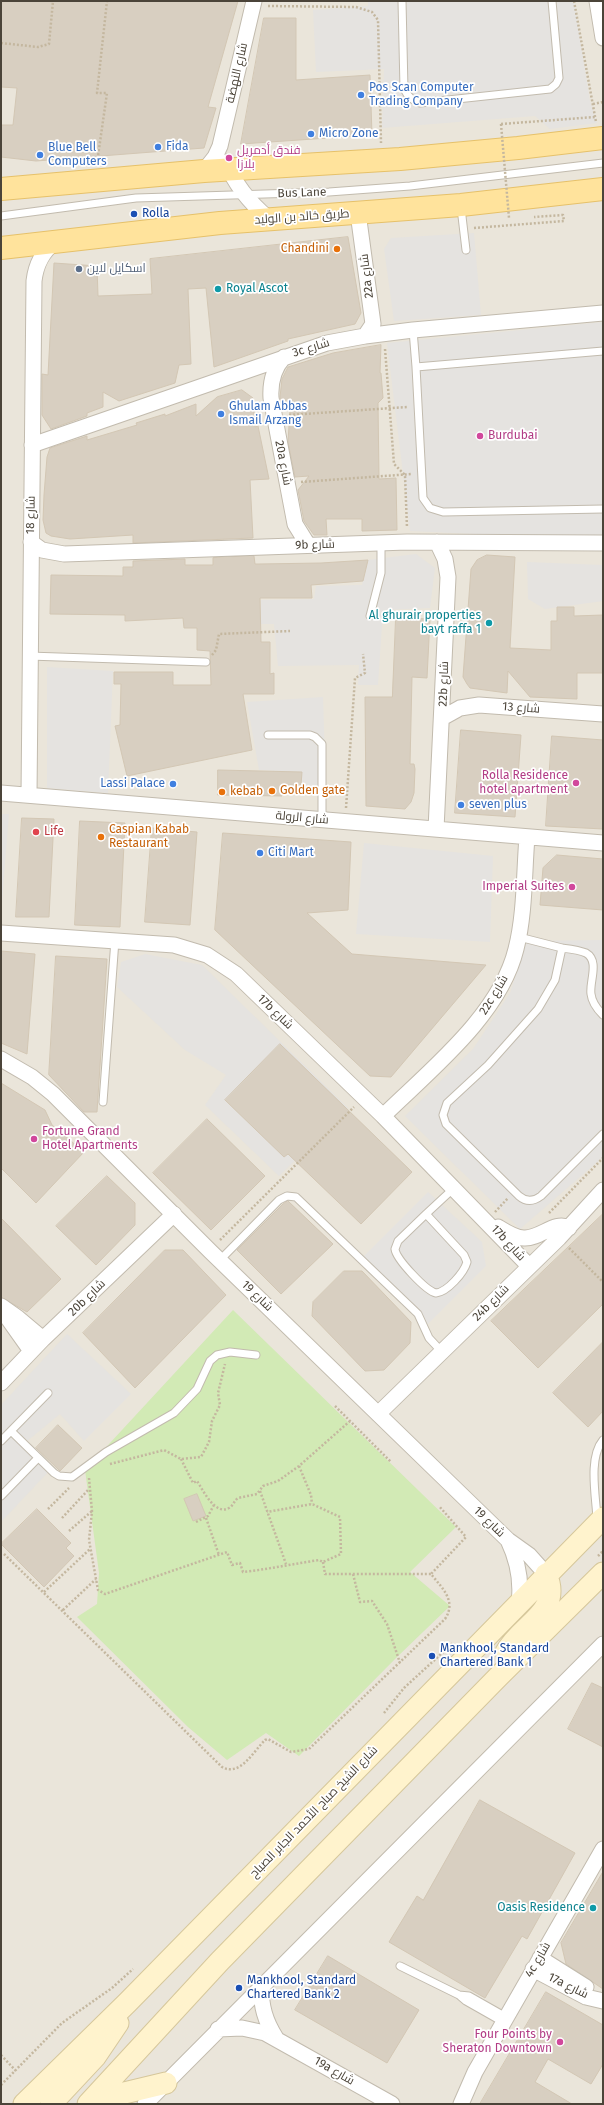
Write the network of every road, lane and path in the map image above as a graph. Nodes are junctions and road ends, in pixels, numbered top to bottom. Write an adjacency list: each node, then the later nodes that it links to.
1 (52, 1): 9 (path)
2 (107, 1): 19 (path)
3 (402, 1): 4 (lane)
4 (552, 1)
5 (574, 1): 11 (path)
6 (597, 1): 8 (street)
7 (261, 4): 14 (street, شارع النهضة); 15 (path)
8 (603, 38)
9 (1, 43)
10 (603, 102): 11 (path)
11 (593, 104): 12 (path)
12 (595, 117): 13 (path); 28 (path, bridge)
13 (601, 138): 15 (main road)
14 (220, 146): 17 (street); 18 (street, شارع النهضة)
15 (382, 161): 17 (main road)
16 (603, 163): 22 (lane, Bus Lane)
17 (229, 170): 18 (main road); 22 (street)
18 (204, 171): 19 (main road)
19 (95, 181): 20 (main road)
20 (1, 189)
21 (603, 190): 23 (main road, طريق خالد بن الوليد)
22 (244, 194): 25 (lane, Bus Lane); 27 (street)
23 (461, 205): 24 (main road, طريق خالد بن الوليد); 29 (lane)
24 (358, 213): 27 (main road, طريق خالد بن الوليد); 36 (street, 22a شارع)
25 (1, 216)
26 (551, 216): 29 (path)
27 (268, 218): 30 (main road, طريق خالد بن الوليد)
28 (509, 218)
29 (464, 229): 32 (lane)
30 (55, 242): 31 (main road, طريق خالد بن الوليد); 43 (street, شارع 18)
31 (1, 248)
32 (466, 250)
33 (603, 313): 34 (street, 3c شارع)
34 (413, 330): 35 (street, 3c شارع); 39 (lane)
35 (384, 334): 36 (street, 3c شارع); 41 (path)
36 (365, 336): 38 (street, 3c شارع)
37 (603, 351): 39 (lane)
38 (284, 357): 42 (street, 20a شارع); 43 (street, 3c شارع)
39 (416, 367): 40 (lane)
40 (418, 407): 41 (path); 44 (lane)
41 (390, 408): 42 (path); 45 (path)
42 (274, 416): 46 (street, 20a شارع)
43 (32, 445): 48 (street, شارع 18)
44 (422, 474): 45 (path); 47 (lane)
45 (406, 475): 46 (path); 49 (path)
46 (287, 483): 53 (street, 20a شارع)
47 (603, 509)
48 (30, 542): 53 (street, 9b شارع); 57 (street, شارع 18)
49 (407, 542): 50 (street, 9b شارع); 51 (street, 9b شارع)
50 (437, 542): 52 (street, 9b شارع); 60 (street, 22b شارع)
51 (381, 543): 53 (street, 9b شارع); 54 (lane)
52 (603, 544)
53 (308, 545)
54 (370, 616)
55 (290, 631): 58 (path)
56 (363, 654): 65 (path)
57 (29, 656): 58 (lane); 63 (street, شارع 18)
58 (206, 662)
59 (603, 714): 60 (street, شارع 13)
60 (442, 718): 66 (street, 22b شارع)
61 (268, 735): 64 (lane)
62 (1, 793): 63 (street, شارع الرولة)
63 (29, 795): 64 (street, شارع الرولة)
64 (322, 820): 65 (street, شارع الرولة)
65 (345, 822): 66 (street, شارع الرولة)
66 (436, 829): 67 (street, شارع الرولة)
67 (527, 837): 68 (street, شارع الرولة); 70 (street, 22c شارع)
68 (603, 843)
69 (1, 933): 71 (street, 17b شارع)
70 (519, 937): 72 (lane); 77 (street, 22c شارع)
71 (116, 940): 75 (street, 17b شارع); 76 (lane)
72 (562, 948): 73 (lane); 81 (lane)
73 (603, 1015)
74 (1, 1059): 82 (street, شارع 19)
75 (364, 1097): 77 (street, 17b شارع); 86 (path)
76 (104, 1102)
77 (383, 1116): 79 (street, 17b شارع)
78 (603, 1134): 81 (lane)
79 (454, 1188): 83 (lane); 84 (street, 17b شارع)
80 (603, 1190): 85 (street, 24b شارع)
81 (514, 1191): 84 (path)
82 (174, 1214): 86 (street, شارع 19); 90 (street, 20b شارع)
83 (426, 1214): 83 (lane)
84 (487, 1221): 85 (street, 17b شارع); 87 (street, 17b شارع)
85 (564, 1233): 87 (street, 24b شارع); 88 (path)
86 (215, 1255): 92 (lane); 98 (street, شارع 19)
87 (529, 1266): 92 (street, 24b شارع)
88 (603, 1282)
89 (1, 1308): 90 (street); 91 (street)
90 (43, 1339): 91 (street, 20b شارع)
91 (31, 1351): 95 (street, 20b شارع)
92 (442, 1352): 98 (street, 24b شارع)
93 (256, 1355): 109 (lane)
94 (232, 1364): 104 (path)
95 (1, 1383)
96 (48, 1393): 100 (lane)
97 (334, 1406): 99 (path)
98 (378, 1414): 124 (street, شارع 19)
99 (350, 1421): 105 (path); 107 (path)
100 (11, 1431): 102 (lane); 103 (lane)
101 (603, 1440): 121 (lane)
102 (1, 1441)
103 (38, 1458): 109 (lane); 112 (lane)
104 (180, 1459): 106 (path); 114 (path)
105 (391, 1462)
106 (106, 1465)
107 (299, 1466): 111 (path); 113 (path)
108 (90, 1474): 110 (path)
109 (72, 1476): 116 (path)
110 (90, 1489): 117 (path); 119 (path)
111 (260, 1490): 114 (path); 118 (path)
112 (1, 1496)
113 (312, 1504): 118 (path); 128 (path)
114 (214, 1505): 120 (path)
115 (439, 1506): 132 (path)
116 (48, 1509)
117 (92, 1511): 123 (path); 125 (path)
118 (267, 1512): 129 (path)
119 (62, 1518)
120 (206, 1518): 122 (path); 127 (path)
121 (600, 1520): 133 (main road, شارع الشيخ صباح الأحمد الجابر الصباح)
122 (196, 1522)
123 (69, 1531)
124 (508, 1540): 133 (street, شارع 19); 136 (street, شارع 19)
125 (91, 1548): 134 (path); 135 (path)
126 (4, 1554): 135 (path)
127 (219, 1554): 129 (path); 134 (path)
128 (323, 1562): 129 (path); 131 (path)
129 (286, 1564)
130 (603, 1573): 141 (main road)
131 (353, 1574): 132 (path); 140 (path)
132 (431, 1574): 140 (path)
133 (546, 1574): 136 (main road, شارع الشيخ صباح الأحمد الجابر الصباح); 141 (main road)
134 (96, 1579): 137 (path)
135 (44, 1592): 137 (path)
136 (519, 1603): 157 (main road, شارع الشيخ صباح الأحمد الجابر الصباح)
137 (63, 1610): 140 (path)
138 (458, 1639): 142 (path)
139 (603, 1644): 147 (street)
140 (400, 1663)
141 (498, 1677): 158 (main road)
142 (381, 1717)
143 (603, 1849): 144 (street, 4c شارع)
144 (537, 1963): 148 (street, 17a شارع); 149 (street, 4c شارع)
145 (137, 1965): 153 (path)
146 (400, 1966): 149 (lane)
147 (261, 1986): 150 (street); 151 (street)
148 (603, 2000)
149 (505, 2020): 154 (street, 4c شارع)
150 (218, 2029): 151 (street, 19a شارع); 155 (street)
151 (276, 2038): 161 (street, 19a شارع)
152 (1, 2055): 153 (path)
153 (16, 2071): 156 (path)
154 (475, 2072): 162 (street, 4c شارع); 163 (street, 4c شارع)
155 (166, 2083): 158 (main road); 160 (street)
156 (1, 2085)
157 (36, 2101): 159 (main road, شارع الشيخ صباح الأحمد الجابر الصباح)
158 (90, 2103)
159 (15, 2104)
160 (145, 2104)
161 (392, 2104)
162 (450, 2104)
163 (461, 2104)

